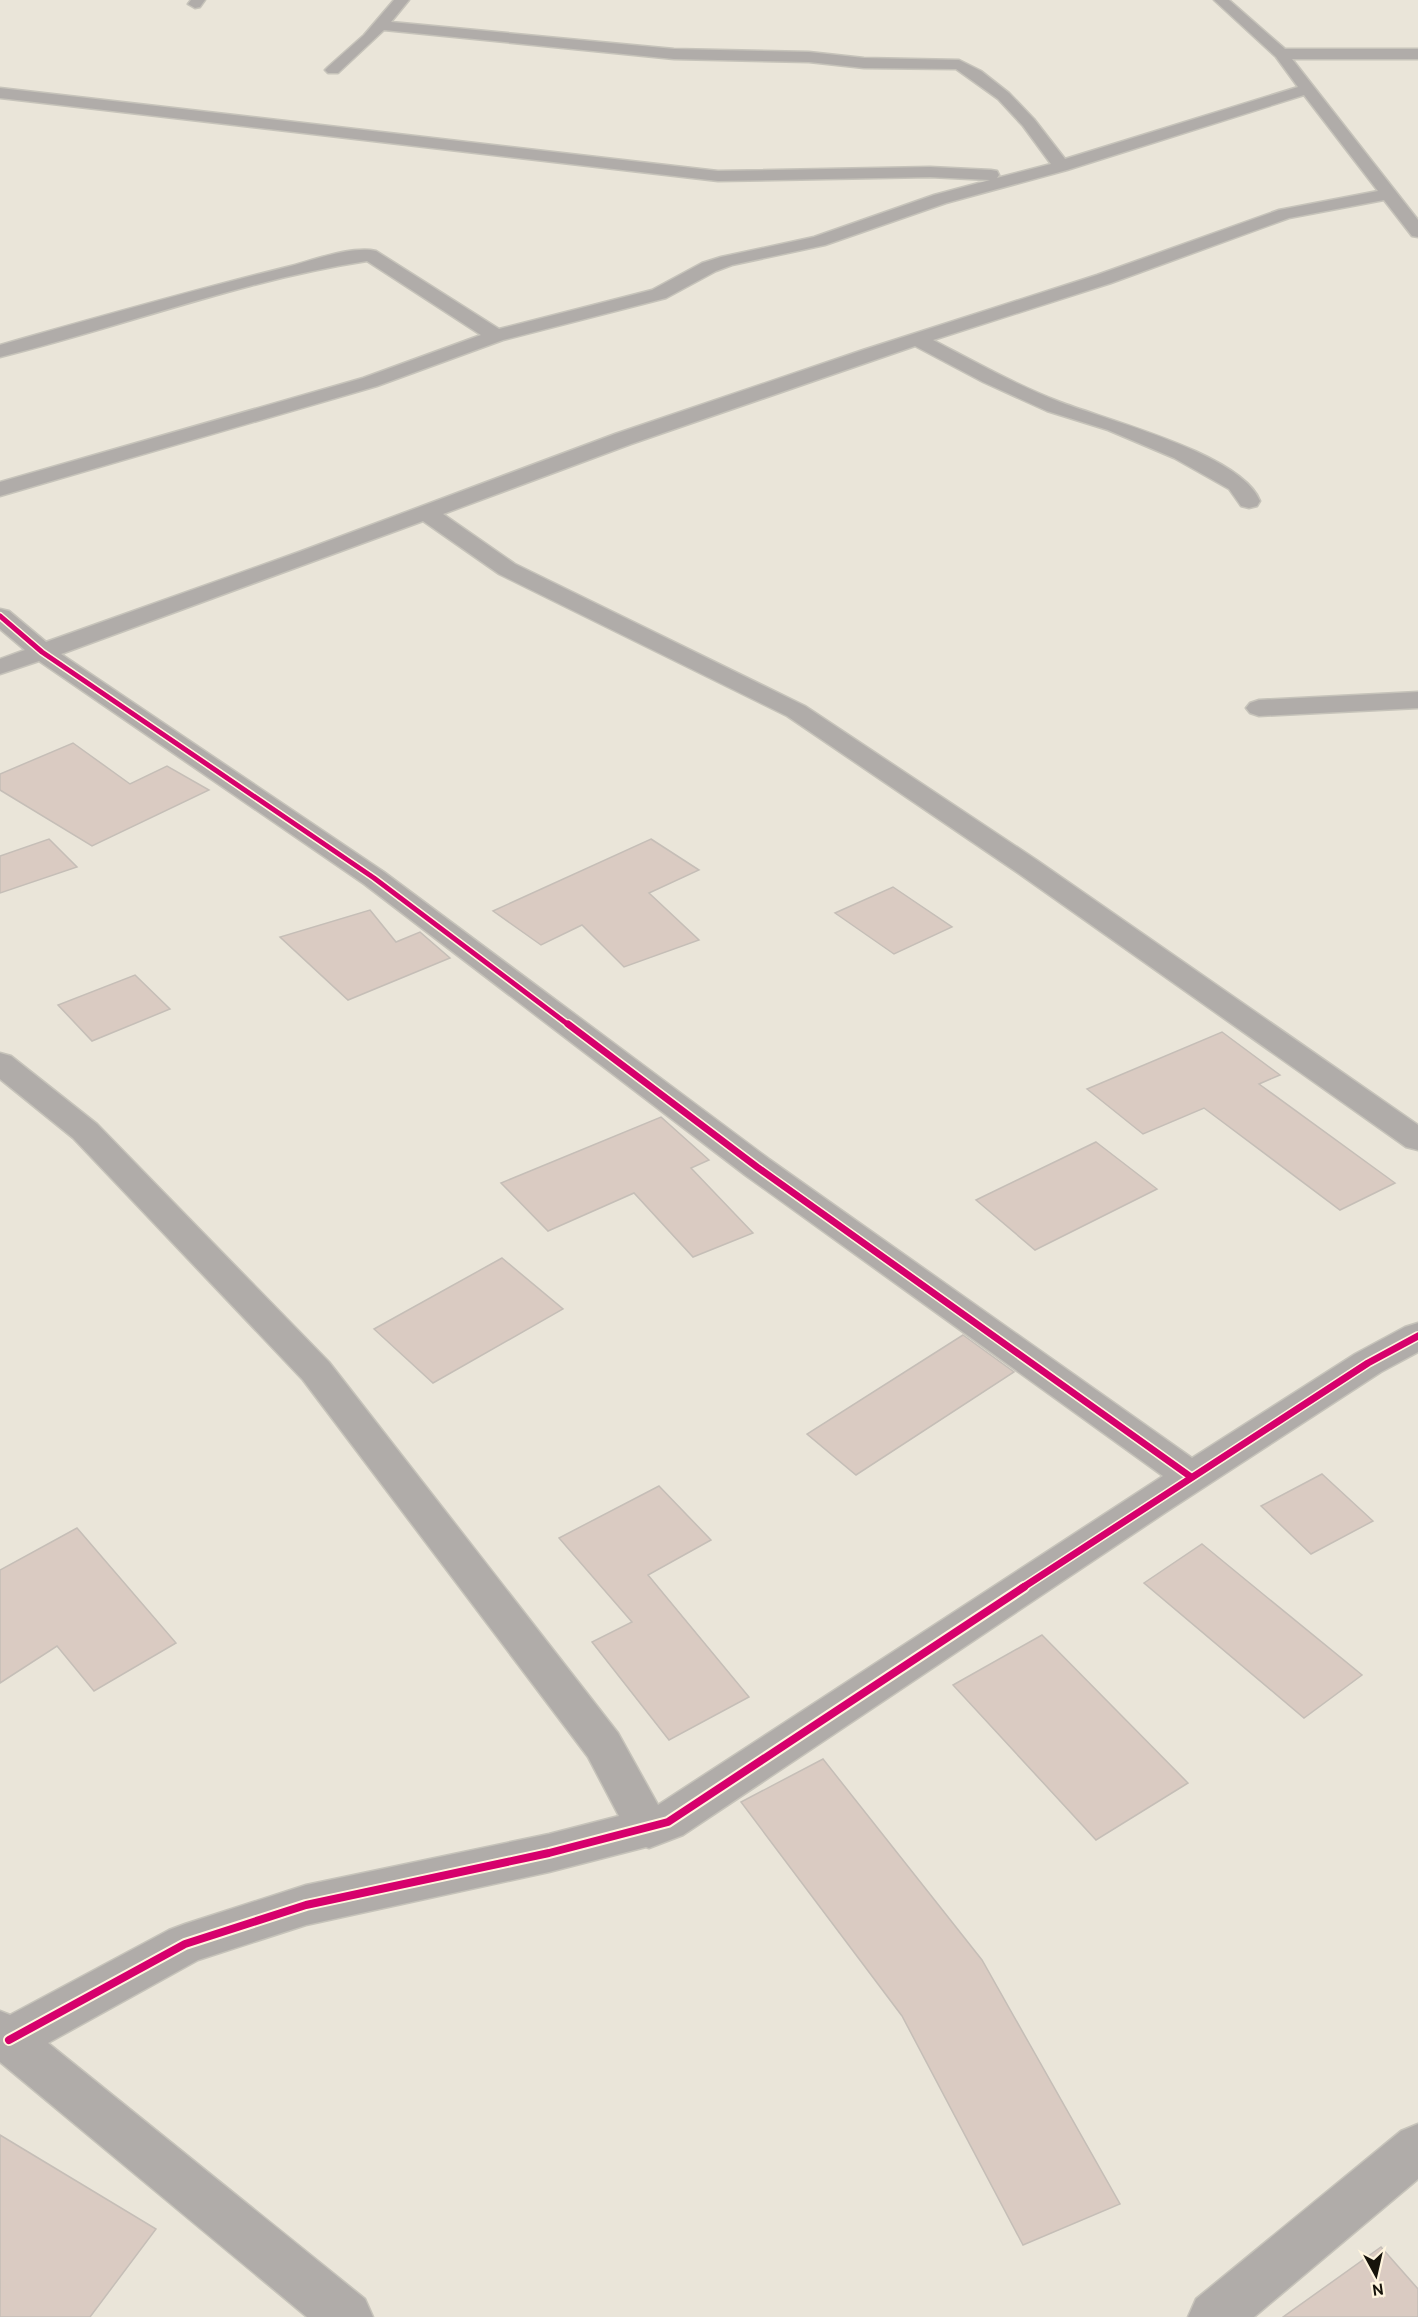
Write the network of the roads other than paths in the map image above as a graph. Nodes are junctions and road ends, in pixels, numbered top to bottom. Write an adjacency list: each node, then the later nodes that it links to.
1 (402, 0): 3 (street)
2 (1221, 0): 4 (street)
3 (381, 25): 6 (street); 9 (street)
4 (1281, 54): 5 (street); 7 (street)
5 (1418, 54)
6 (333, 70)
7 (1307, 90): 9 (street); 11 (street)
8 (0, 93): 10 (street)
9 (1061, 166): 10 (street)
10 (1010, 178): 13 (street)
11 (1389, 194): 12 (street); 14 (street)
12 (1418, 232)
13 (496, 336): 15 (street); 16 (street)
14 (916, 339): 17 (street); 18 (street)
15 (0, 351)
16 (0, 489)
17 (1249, 501)
18 (426, 513): 20 (street); 25 (street)
19 (0, 616): 20 (street)
20 (42, 652): 21 (street); 27 (street)
21 (0, 667)
22 (1418, 700): 23 (street)
23 (1260, 708)
24 (0, 1063): 28 (street)
25 (1418, 1140)
26 (1418, 1336): 27 (street)
27 (1191, 1477): 28 (street)
28 (649, 1828): 29 (street)
29 (4, 2037): 31 (street)
30 (1418, 2148): 32 (street)
31 (347, 2317)
32 (1214, 2317)

